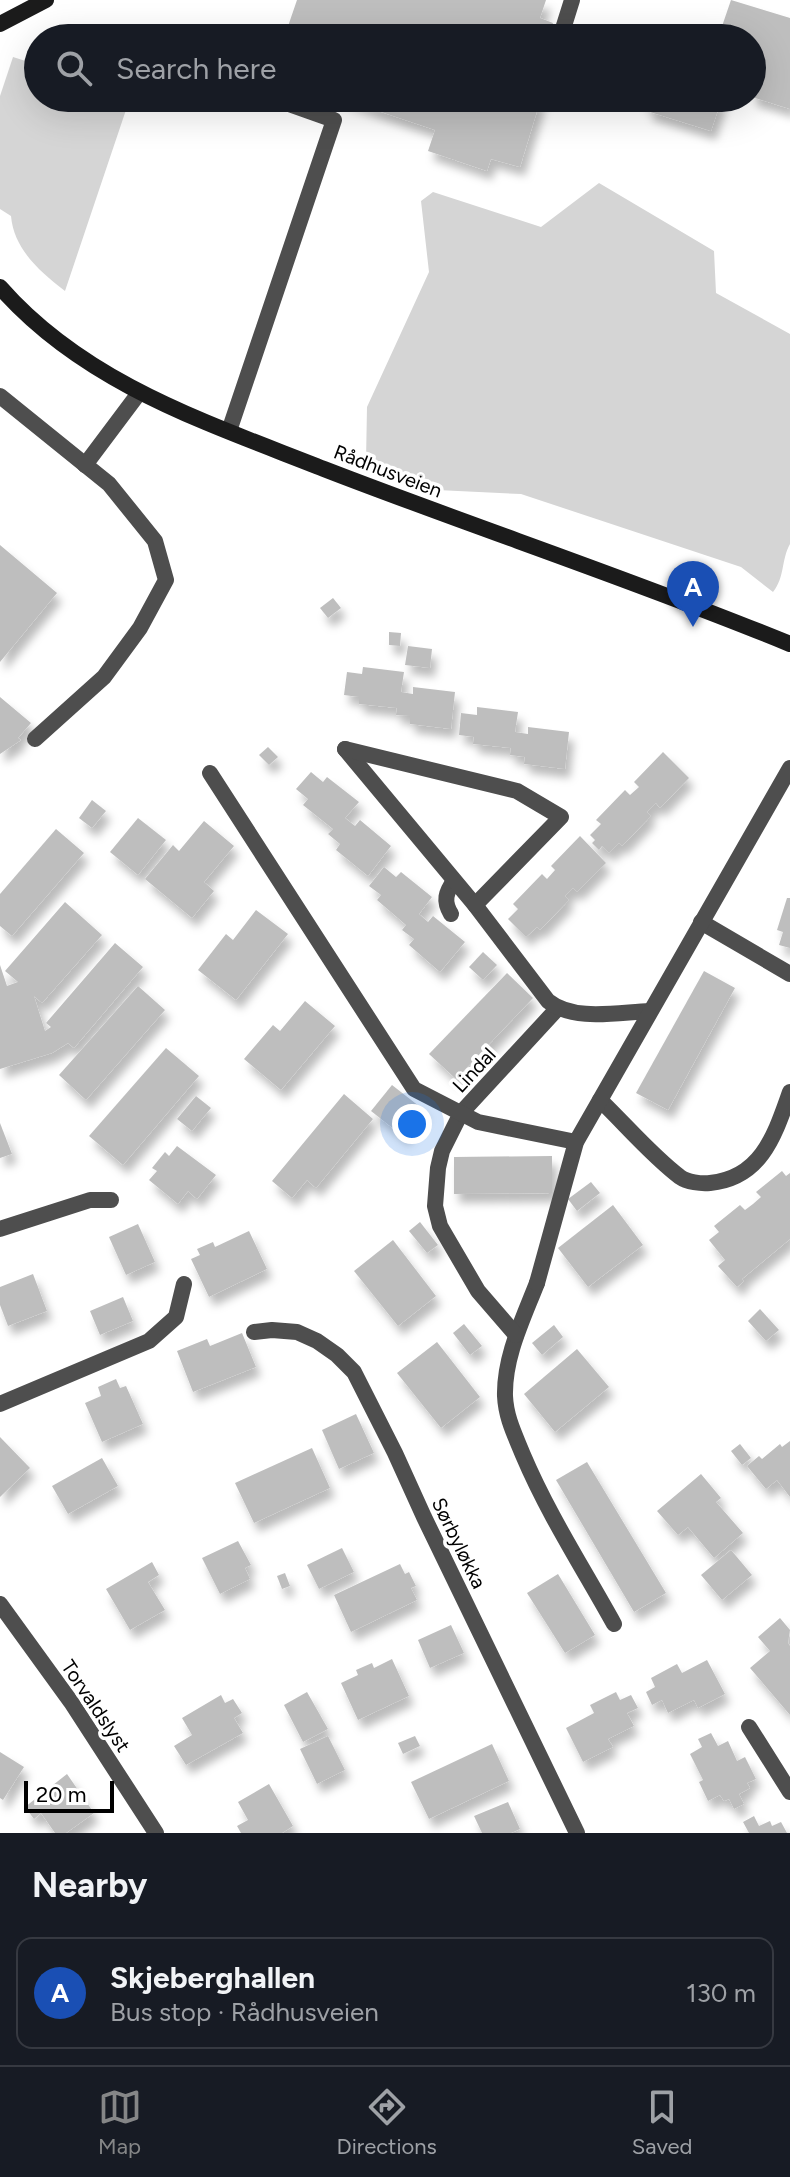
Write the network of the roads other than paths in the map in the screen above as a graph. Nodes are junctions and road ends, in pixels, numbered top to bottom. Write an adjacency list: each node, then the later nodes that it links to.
1 (46, 0): 3 (street)
2 (572, 0): 4 (street)
3 (0, 24)
4 (564, 24)
5 (311, 112): 9 (street)
6 (0, 287): 7 (street, Rådhusveien)
7 (139, 393): 9 (street, Rådhusveien); 10 (street)
8 (0, 396): 10 (street)
9 (229, 431): 11 (street, Rådhusveien)
10 (85, 465): 12 (street)
11 (790, 644)
12 (35, 739)
13 (790, 768): 18 (street)
14 (210, 773): 24 (street)
15 (454, 881): 16 (street); 16 (street); 17 (street)
16 (475, 905): 20 (street)
17 (451, 914)
18 (701, 922): 19 (street); 21 (street)
19 (790, 974)
20 (557, 1009): 21 (street); 24 (street, Lindal)
21 (650, 1011): 23 (street)
22 (790, 1092): 23 (street)
23 (600, 1100): 25 (street)
24 (461, 1113): 25 (street); 30 (street, Lindal)
25 (576, 1142): 30 (street)
26 (111, 1200): 27 (street)
27 (0, 1229)
28 (184, 1284): 31 (street)
29 (254, 1332): 37 (street, Sørbyløkka)
30 (516, 1335): 33 (street)
31 (0, 1404)
32 (0, 1604): 36 (street, Torvaldslyst)
33 (614, 1624)
34 (749, 1727): 35 (street)
35 (790, 1792)
36 (156, 1833)
37 (577, 1833)

